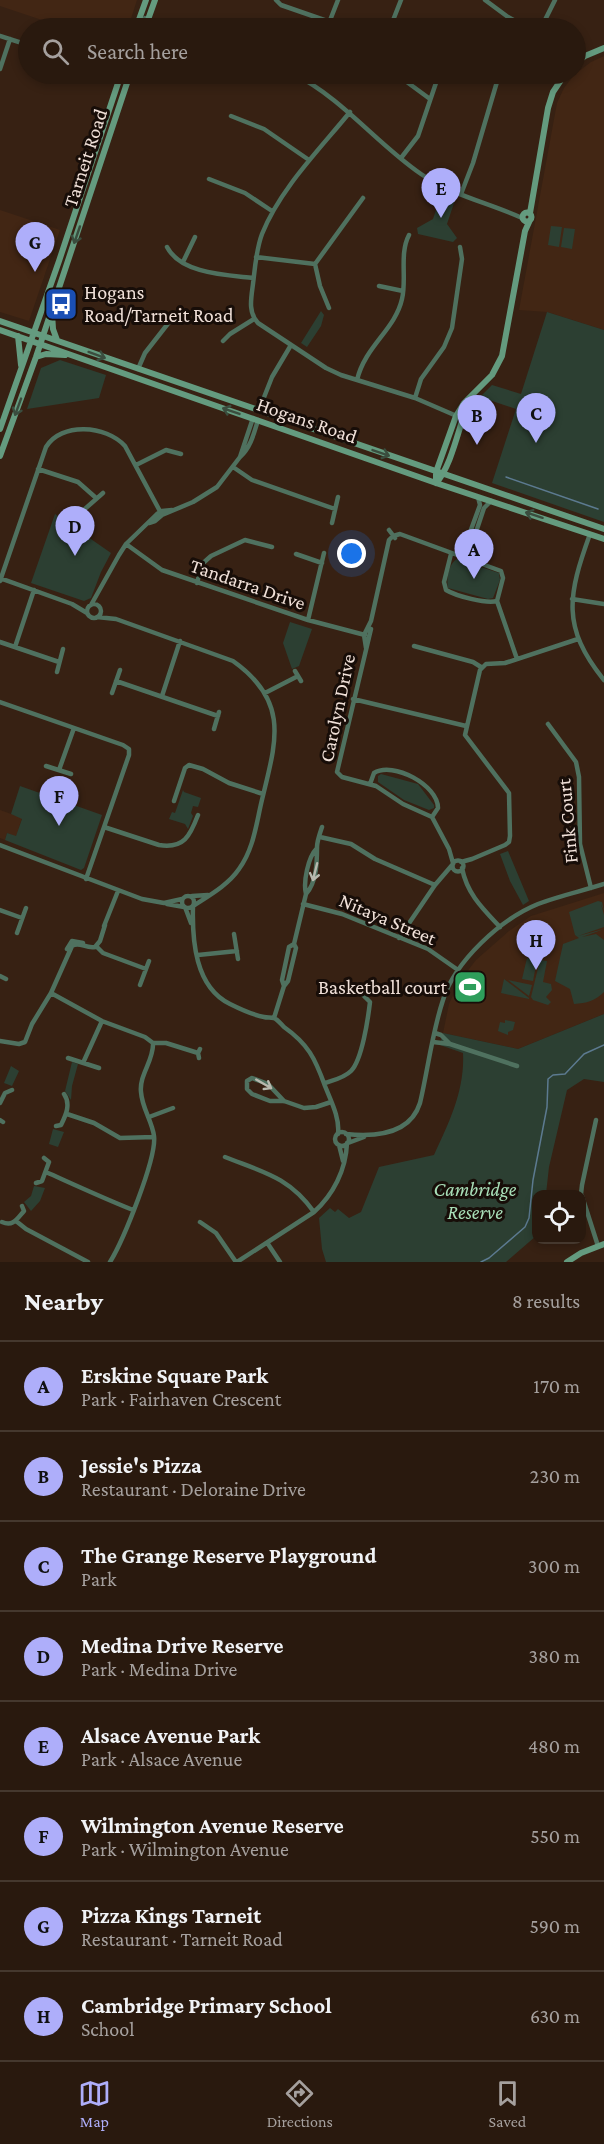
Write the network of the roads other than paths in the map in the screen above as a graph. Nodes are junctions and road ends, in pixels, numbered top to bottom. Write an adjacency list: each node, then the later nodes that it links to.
1 (146, 0): 8 (street)
2 (155, 0): 9 (street)
3 (276, 0): 10 (street)
4 (338, 0): 11 (street)
5 (401, 0): 12 (street)
6 (485, 0): 13 (street)
7 (555, 0): 14 (street)
8 (140, 18)
9 (149, 18)
10 (319, 18)
11 (331, 18)
12 (394, 18)
13 (510, 18)
14 (546, 18)
15 (0, 36): 16 (street)
16 (10, 39): 17 (street); 20 (street)
17 (18, 42)
18 (604, 48): 19 (street)
19 (586, 57)
20 (0, 69)
21 (117, 84): 54 (street, Tarneit Road)
22 (127, 84): 49 (street, Tarneit Road, one-way to 49)
23 (314, 84): 29 (street)
24 (410, 84): 28 (street)
25 (435, 84): 28 (street)
26 (496, 84): 34 (street)
27 (558, 84): 37 (street)
28 (430, 99): 31 (street)
29 (350, 112): 31 (street); 32 (street)
30 (231, 116): 32 (street)
31 (401, 158): 34 (street)
32 (309, 160): 36 (street)
33 (209, 179): 36 (street)
34 (461, 194): 37 (street)
35 (363, 198): 44 (street)
36 (272, 211): 42 (street)
37 (525, 216): 69 (street)
38 (409, 235): 47 (street)
39 (195, 237): 43 (street)
40 (166, 247): 43 (street)
41 (460, 247): 67 (street)
42 (256, 256): 44 (street); 45 (street)
43 (183, 262): 45 (street)
44 (315, 264): 48 (street)
45 (253, 278): 50 (street)
46 (380, 286): 47 (street)
47 (403, 291): 66 (street)
48 (329, 308)
49 (52, 310): 55 (street, Tarneit Road); 58 (street)
50 (254, 319): 59 (street); 61 (street)
51 (0, 321): 54 (street, Hogans Road)
52 (170, 321): 65 (street)
53 (0, 330): 56 (street, Hogans Road)
54 (34, 332): 55 (street, Hogans Road); 57 (street, Tarneit Road)
55 (42, 335): 58 (street, Hogans Road); 60 (street, Tarneit Road)
56 (18, 336): 57 (street, Hogans Road); 64 (street)
57 (31, 340): 60 (street, Hogans Road); 64 (street, Tarneit Road)
58 (57, 340): 65 (street, Hogans Road, one-way to 65)
59 (223, 341)
60 (40, 343): 62 (street, Hogans Road); 63 (street, Tarneit Road)
61 (291, 345): 66 (street); 68 (street)
62 (71, 355): 63 (street); 70 (street, Hogans Road, one-way to 62)
63 (36, 357): 76 (street, Tarneit Road, one-way to 76)
64 (21, 368): 71 (street, Tarneit Road)
65 (138, 369): 68 (street, Hogans Road)
66 (357, 380): 67 (street)
67 (415, 398): 69 (street)
68 (259, 410): 70 (street); 80 (street, Hogans Road, one-way to 80)
69 (459, 417): 72 (street)
70 (256, 419): 78 (street); 82 (street, Hogans Road)
71 (0, 429)
72 (451, 438): 80 (street); 81 (street)
73 (163, 442): 74 (street)
74 (166, 450): 75 (street); 77 (street)
75 (181, 454)
76 (0, 456)
77 (136, 465): 79 (street); 89 (street)
78 (233, 467): 88 (street); 89 (street)
79 (38, 470): 84 (street); 105 (street)
80 (436, 472): 81 (street, Hogans Road); 82 (street)
81 (444, 475): 82 (street); 92 (street, Hogans Road)
82 (436, 483): 86 (street, Hogans Road)
83 (103, 493): 84 (street)
84 (95, 497): 90 (street)
85 (338, 497): 88 (street)
86 (478, 497): 87 (street, Hogans Road); 103 (street)
87 (491, 501): 95 (street, Hogans Road, one-way to 87); 103 (street)
88 (335, 509): 91 (street)
89 (161, 514): 98 (street)
90 (78, 515)
91 (332, 523)
92 (593, 525): 93 (street, Hogans Road); 95 (street)
93 (604, 529)
94 (389, 530): 96 (street)
95 (590, 534): 97 (street, Hogans Road); 109 (street)
96 (394, 537): 102 (street); 119 (street, Carolyn Drive)
97 (604, 539)
98 (126, 544): 106 (street, Tandarra Drive); 108 (street)
99 (272, 547): 106 (street)
100 (295, 553): 104 (street)
101 (324, 553): 104 (street)
102 (451, 554): 103 (street); 110 (street)
103 (464, 558): 110 (street)
104 (322, 563): 118 (street)
105 (0, 580): 107 (street)
106 (197, 583): 118 (street, Tandarra Drive)
107 (34, 590): 111 (street); 123 (street)
108 (100, 590): 113 (street); 114 (street)
109 (572, 599): 112 (street); 120 (street)
110 (497, 601): 126 (street)
111 (72, 604): 113 (street); 115 (street)
112 (604, 604)
113 (90, 605): 114 (street); 115 (street)
114 (100, 609): 116 (street); 117 (street)
115 (87, 613): 116 (street)
116 (97, 617): 117 (street)
117 (116, 619): 121 (street)
118 (308, 620): 119 (street, Tandarra Drive)
119 (366, 636): 137 (street, Carolyn Drive)
120 (578, 639): 126 (street); 131 (street)
121 (180, 641): 135 (street); 136 (street)
122 (0, 642): 123 (street)
123 (15, 646): 127 (street)
124 (414, 646): 128 (street)
125 (63, 649): 127 (street)
126 (518, 659): 128 (street)
127 (59, 662): 130 (street)
128 (481, 667): 140 (street)
129 (120, 670): 132 (street)
130 (57, 672)
131 (604, 680)
132 (116, 681): 134 (street); 136 (street)
133 (301, 681): 135 (street)
134 (112, 693)
135 (265, 693): 147 (street)
136 (162, 696): 142 (street)
137 (353, 699): 140 (street); 146 (street, Carolyn Drive)
138 (0, 702): 141 (street)
139 (548, 724): 162 (street, Fink Court)
140 (466, 726): 157 (street)
141 (74, 728): 144 (street); 151 (street)
142 (214, 729)
143 (46, 766): 144 (street)
144 (59, 770): 145 (street)
145 (71, 774)
146 (370, 784): 150 (street); 150 (street)
147 (263, 794): 148 (street); 164 (street)
148 (174, 801)
149 (198, 815): 151 (street)
150 (432, 817): 155 (street)
151 (104, 827): 159 (street)
152 (322, 827): 153 (street)
153 (320, 837): 161 (street); 168 (street)
154 (0, 845): 159 (street)
155 (449, 849): 156 (street); 157 (street)
156 (453, 864): 157 (street); 158 (street)
157 (460, 866): 158 (street); 175 (street)
158 (444, 873): 161 (street)
159 (86, 879): 163 (street)
160 (604, 884): 162 (street)
161 (435, 885): 178 (street)
162 (591, 888): 175 (street)
163 (118, 891): 167 (street); 179 (street)
164 (208, 895): 165 (street); 169 (street)
165 (192, 896): 166 (street); 169 (street)
166 (182, 898): 167 (street); 170 (street)
167 (164, 903): 170 (street)
168 (303, 904): 178 (street, Nitaya Street); 191 (street)
169 (193, 906): 170 (street); 174 (street)
170 (185, 907): 174 (street)
171 (26, 908): 173 (street)
172 (0, 910): 173 (street)
173 (22, 918): 176 (street)
174 (193, 926): 181 (street)
175 (500, 927): 185 (street)
176 (17, 933)
177 (234, 934): 180 (street)
178 (399, 938): 185 (street, Nitaya Street)
179 (95, 945): 184 (street); 190 (street)
180 (237, 951): 181 (street); 182 (street)
181 (198, 955): 191 (street)
182 (238, 959)
183 (149, 961): 184 (street)
184 (146, 969): 188 (street)
185 (458, 970): 193 (street)
186 (0, 976): 187 (street)
187 (6, 979)
188 (140, 985)
189 (348, 991): 203 (street)
190 (51, 993): 192 (street); 194 (street)
191 (274, 1018): 203 (street)
192 (102, 1021): 196 (street); 200 (street)
193 (435, 1033): 195 (street); 197 (street)
194 (0, 1041)
195 (433, 1042): 197 (street); 217 (street)
196 (153, 1043): 198 (street); 211 (street)
197 (450, 1044): 201 (street)
198 (199, 1053)
199 (68, 1058): 200 (street)
200 (83, 1063): 202 (street)
201 (517, 1066)
202 (99, 1068)
203 (325, 1083): 208 (street)
204 (12, 1090): 207 (street)
205 (64, 1094): 210 (street)
206 (284, 1101): 206 (street, one-way to 206); 208 (street)
207 (0, 1102)
208 (332, 1102): 212 (street)
209 (173, 1108): 211 (street)
210 (67, 1114): 214 (street); 218 (street)
211 (149, 1117): 218 (street)
212 (337, 1117): 215 (street); 216 (street)
213 (596, 1120): 226 (street)
214 (56, 1126)
215 (346, 1133): 216 (street); 217 (street); 219 (street)
216 (338, 1134): 220 (street)
217 (369, 1135): 219 (street)
218 (154, 1137): 229 (street)
219 (348, 1143): 220 (street); 223 (street)
220 (339, 1145): 223 (street)
221 (225, 1157): 230 (street)
222 (44, 1158): 224 (street)
223 (343, 1164): 230 (street)
224 (46, 1172): 225 (street); 229 (street)
225 (36, 1183)
226 (582, 1190)
227 (22, 1206): 231 (street)
228 (586, 1208): 235 (street)
229 (133, 1210): 236 (street)
230 (314, 1212): 234 (street)
231 (16, 1221): 232 (street); 237 (street)
232 (2, 1222)
233 (200, 1222): 238 (street)
234 (268, 1244): 238 (street); 239 (street)
235 (601, 1245): 240 (street)
236 (113, 1260)
237 (88, 1262)
238 (237, 1262)
239 (280, 1262)
240 (567, 1262)

